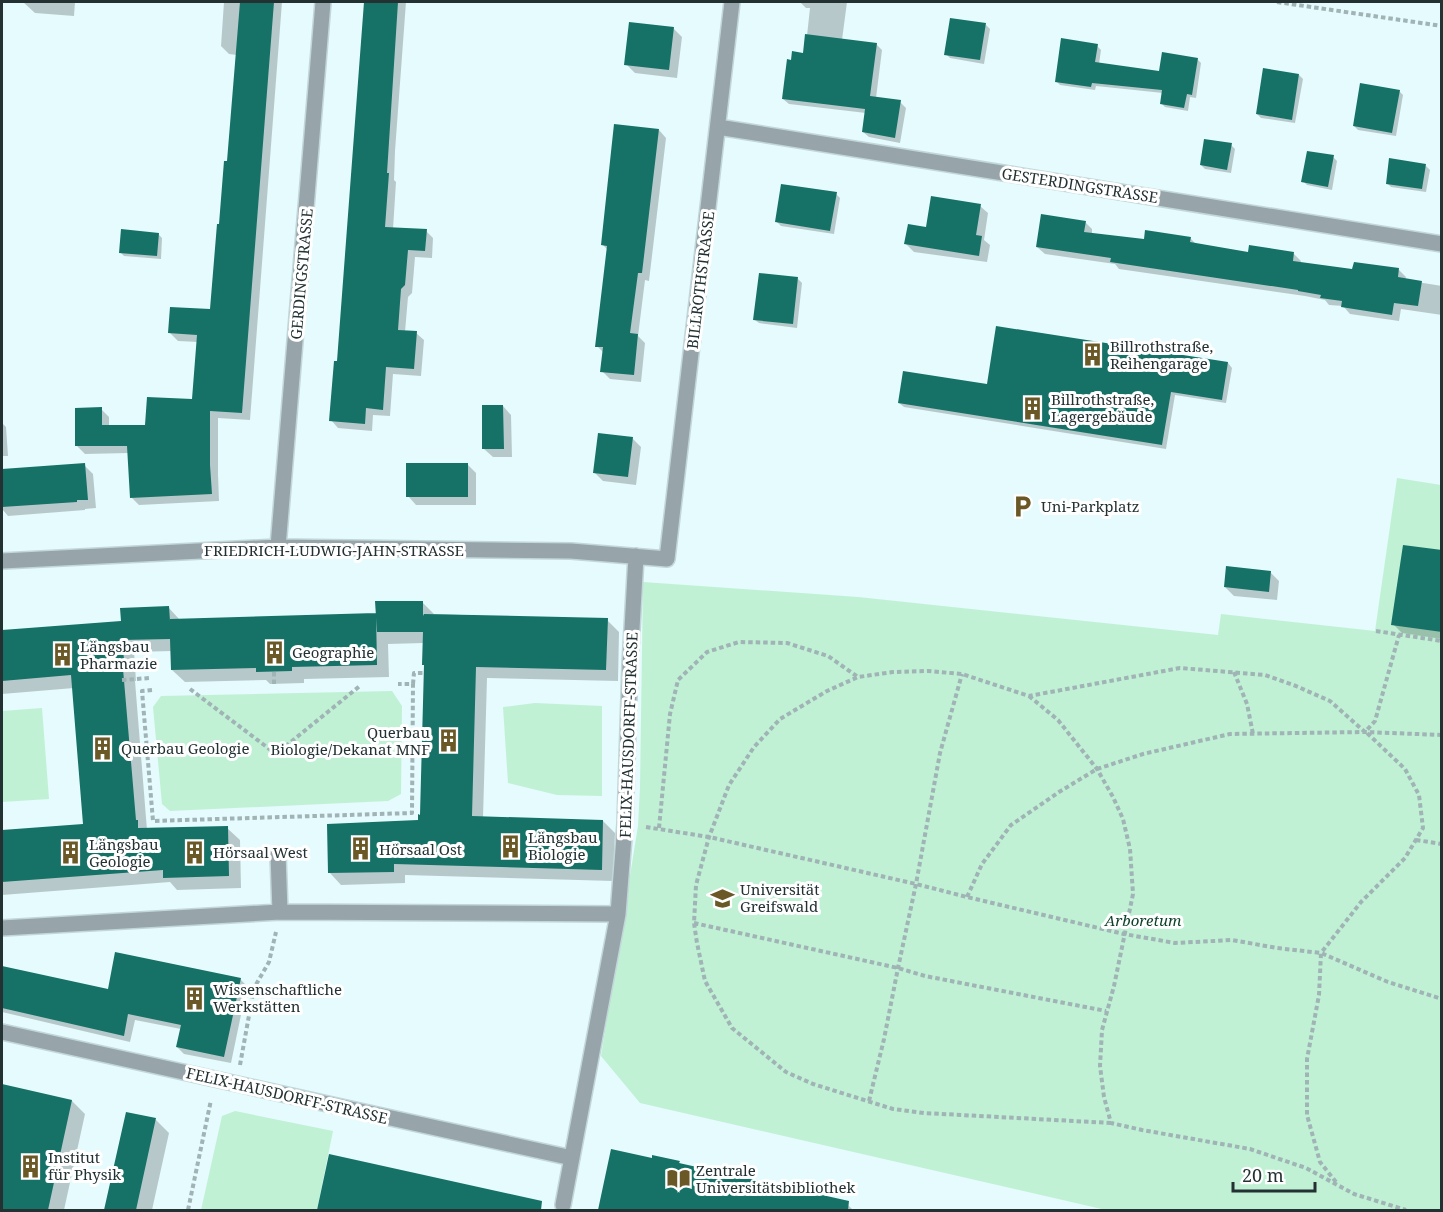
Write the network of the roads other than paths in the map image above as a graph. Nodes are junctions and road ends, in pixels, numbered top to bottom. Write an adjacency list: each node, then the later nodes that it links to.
1 (323, 2): 5 (street, GERDINGSTRASSE)
2 (732, 2): 3 (street, BILLROTHSTRASSE)
3 (718, 127): 4 (street, GESTERDINGSTRASSE); 7 (street, BILLROTHSTRASSE)
4 (1442, 244)
5 (278, 547): 6 (street, FRIEDRICH-LUDWIG-JAHN-STRASSE); 8 (street, FRIEDRICH-LUDWIG-JAHN-STRASSE)
6 (636, 556): 7 (street, FRIEDRICH-LUDWIG-JAHN-STRASSE); 11 (street, FELIX-HAUSDORFF-STRASSE)
7 (667, 559)
8 (2, 561)
9 (278, 854): 10 (street)
10 (280, 912): 11 (street); 12 (street)
11 (618, 914): 14 (street, FELIX-HAUSDORFF-STRASSE)
12 (2, 928)
13 (2, 1032): 14 (street, FELIX-HAUSDORFF-STRASSE)
14 (572, 1158): 15 (street, FELIX-HAUSDORFF-STRASSE)
15 (563, 1205)

